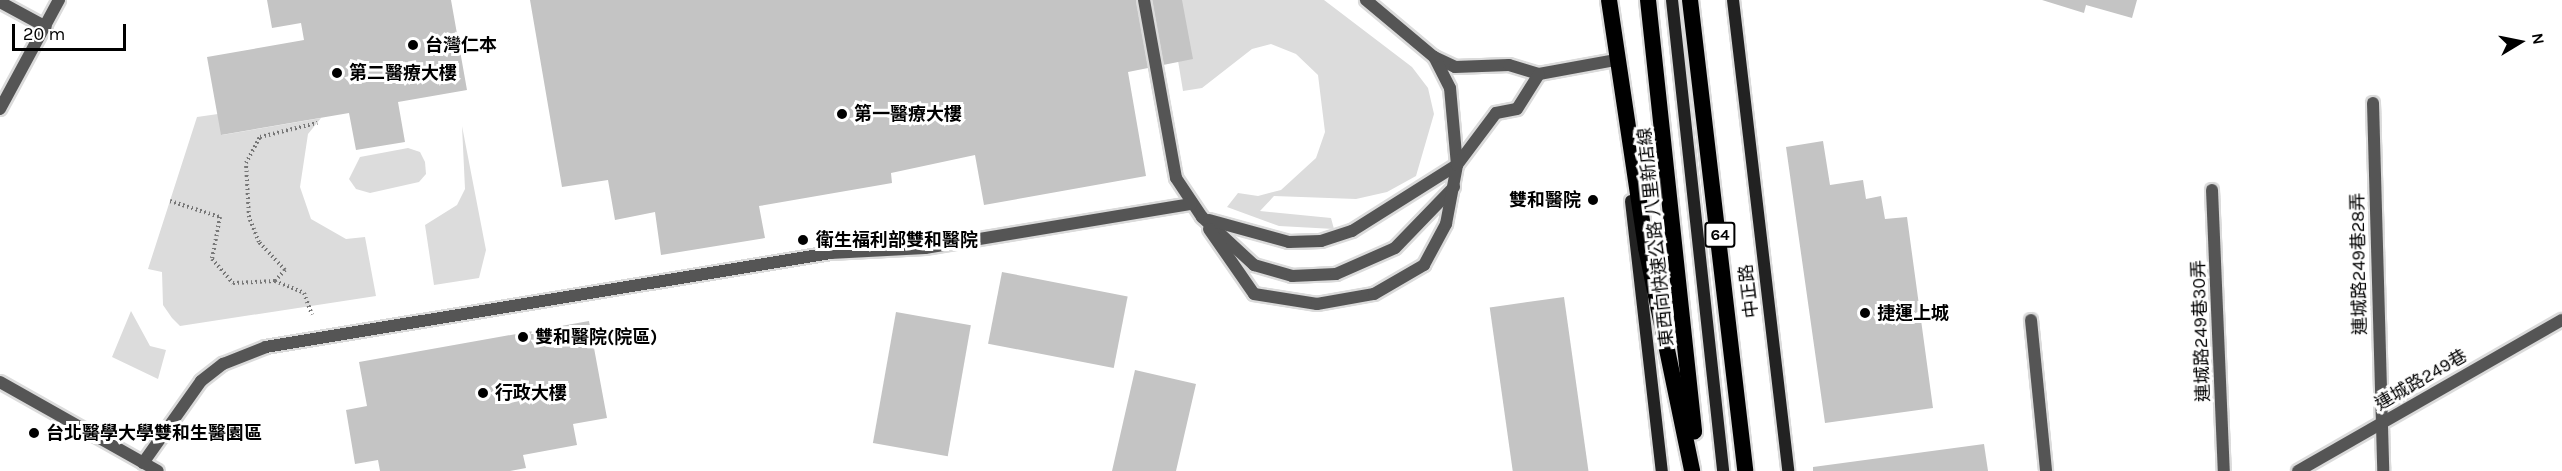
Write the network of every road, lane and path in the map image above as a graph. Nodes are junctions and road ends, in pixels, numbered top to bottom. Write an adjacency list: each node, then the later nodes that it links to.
1 (59, 0): 10 (street)
2 (1144, 0): 21 (street)
3 (1366, 0): 11 (street)
4 (1609, 0): 12 (main road); 32 (highway)
5 (1648, 0): 33 (highway, 東西向快速公路 八里新店線 / 64)
6 (1672, 0): 34 (main road)
7 (1690, 0): 35 (highway, 64)
8 (1733, 0): 36 (main road, 中正路)
9 (0, 2): 10 (street)
10 (46, 27): 15 (street)
11 (1434, 57): 13 (street); 17 (street)
12 (1615, 60): 13 (street); 31 (main road)
13 (1539, 74): 17 (street)
14 (2373, 103): 28 (street, 連城路249巷28弄)
15 (0, 109)
16 (317, 123): 23 (path)
17 (1457, 165): 18 (street); 22 (street)
18 (1454, 187): 22 (street); 22 (street)
19 (2212, 190): 38 (street, 連城路249巷30弄)
20 (170, 201): 23 (path)
21 (1191, 204): 22 (street); 26 (street)
22 (1202, 217)
23 (275, 281): 26 (path)
24 (2031, 320): 37 (street)
25 (2562, 320): 28 (street, 連城路249巷)
26 (318, 338): 29 (street)
27 (0, 382): 29 (street)
28 (2379, 425): 39 (street, 連城路249巷); 40 (street, 連城路249巷28弄)
29 (143, 464): 30 (street)
30 (158, 471)
31 (1662, 471)
32 (1692, 471)
33 (1697, 471)
34 (1723, 471)
35 (1745, 471)
36 (1788, 471)
37 (2046, 471)
38 (2224, 471)
39 (2298, 471)
40 (2383, 471)

